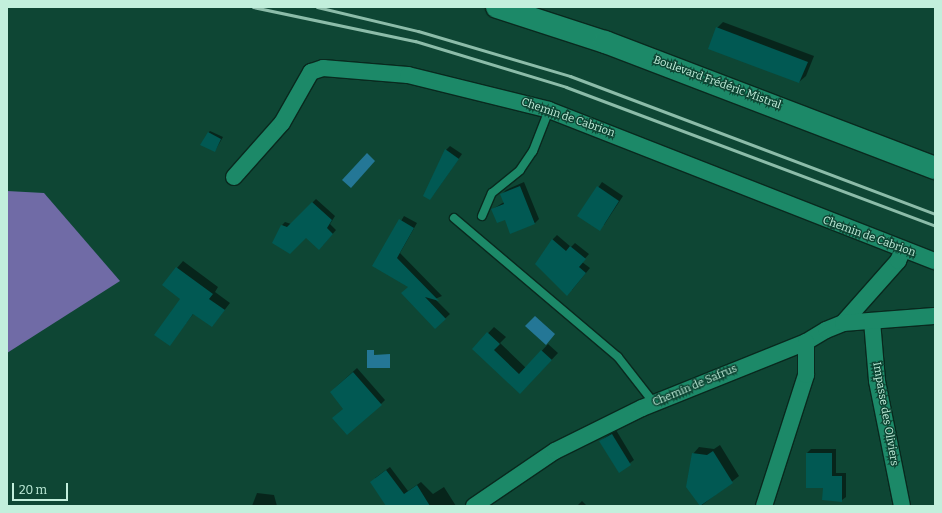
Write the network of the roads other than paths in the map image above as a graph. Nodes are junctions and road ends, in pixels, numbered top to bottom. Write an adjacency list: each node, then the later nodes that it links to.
1 (497, 7): 3 (main road, Boulevard Frédéric Mistral)
2 (549, 110): 4 (street, Chemin de Cabrion); 5 (lane); 7 (street, Chemin de Cabrion)
3 (935, 168)
4 (234, 177)
5 (482, 216)
6 (454, 218): 13 (lane)
7 (903, 250): 8 (street, Chemin de Cabrion); 11 (street)
8 (935, 262)
9 (935, 312): 10 (street, Chemin de Safrus)
10 (872, 321): 11 (street, Chemin de Safrus); 16 (street, Impasse des Oliviers)
11 (843, 323): 12 (street, Chemin de Safrus)
12 (806, 342): 13 (street, Chemin de Safrus); 15 (street)
13 (654, 403): 14 (street, Chemin de Safrus)
14 (474, 506)
15 (764, 506)
16 (902, 506)

